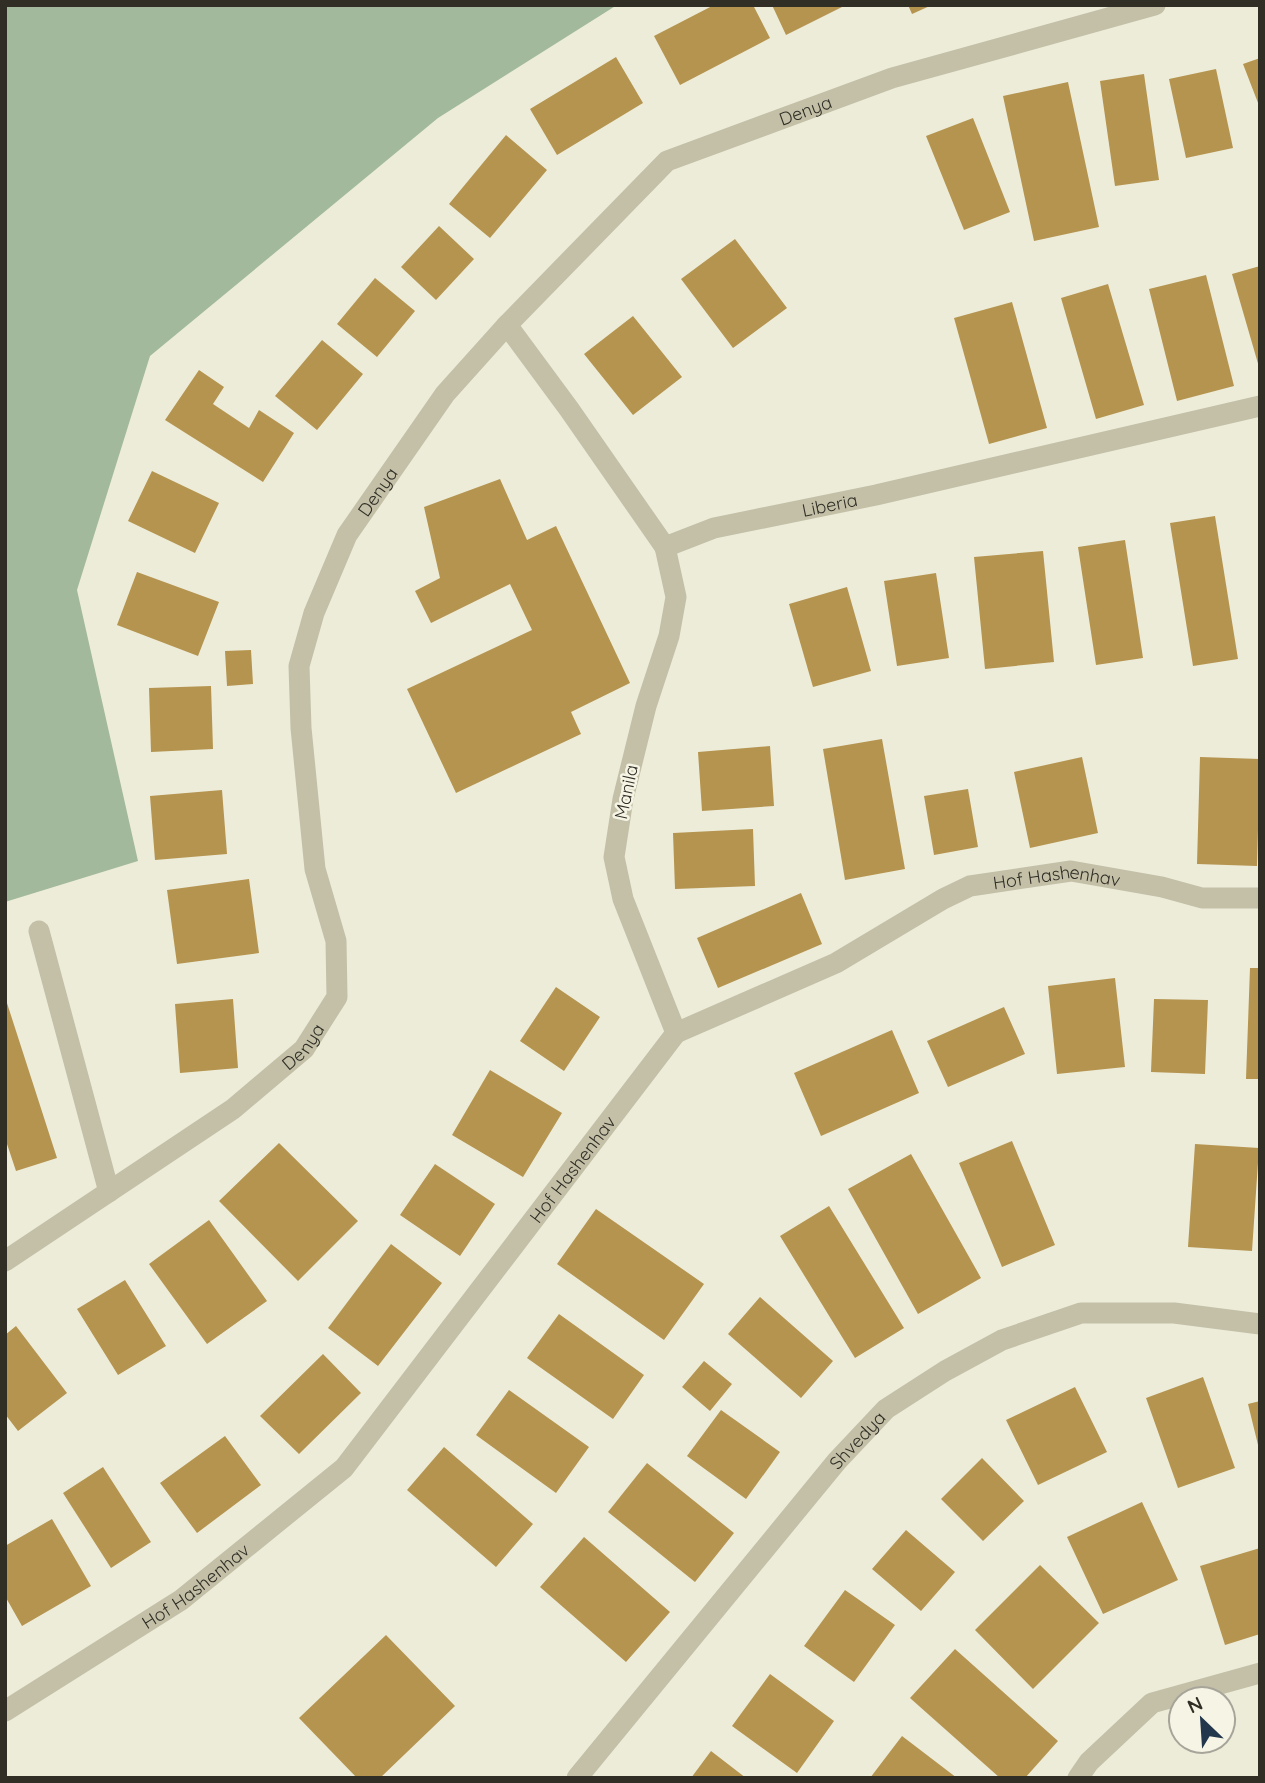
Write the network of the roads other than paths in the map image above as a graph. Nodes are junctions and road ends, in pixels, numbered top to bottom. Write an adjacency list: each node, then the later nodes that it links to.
1 (1155, 5): 2 (street, Denya)
2 (507, 325): 4 (street); 8 (street, Denya)
3 (1260, 406): 4 (street, Liberia)
4 (665, 547): 7 (street, Manila)
5 (1260, 898): 7 (street, Hof Hashenhav)
6 (39, 931): 8 (street)
7 (676, 1033): 12 (street, Hof Hashenhav)
8 (109, 1192): 9 (street, Denya)
9 (5, 1261)
10 (1260, 1324): 13 (street, Shvedya)
11 (1260, 1673): 14 (street)
12 (5, 1711)
13 (577, 1778)
14 (1078, 1778)

